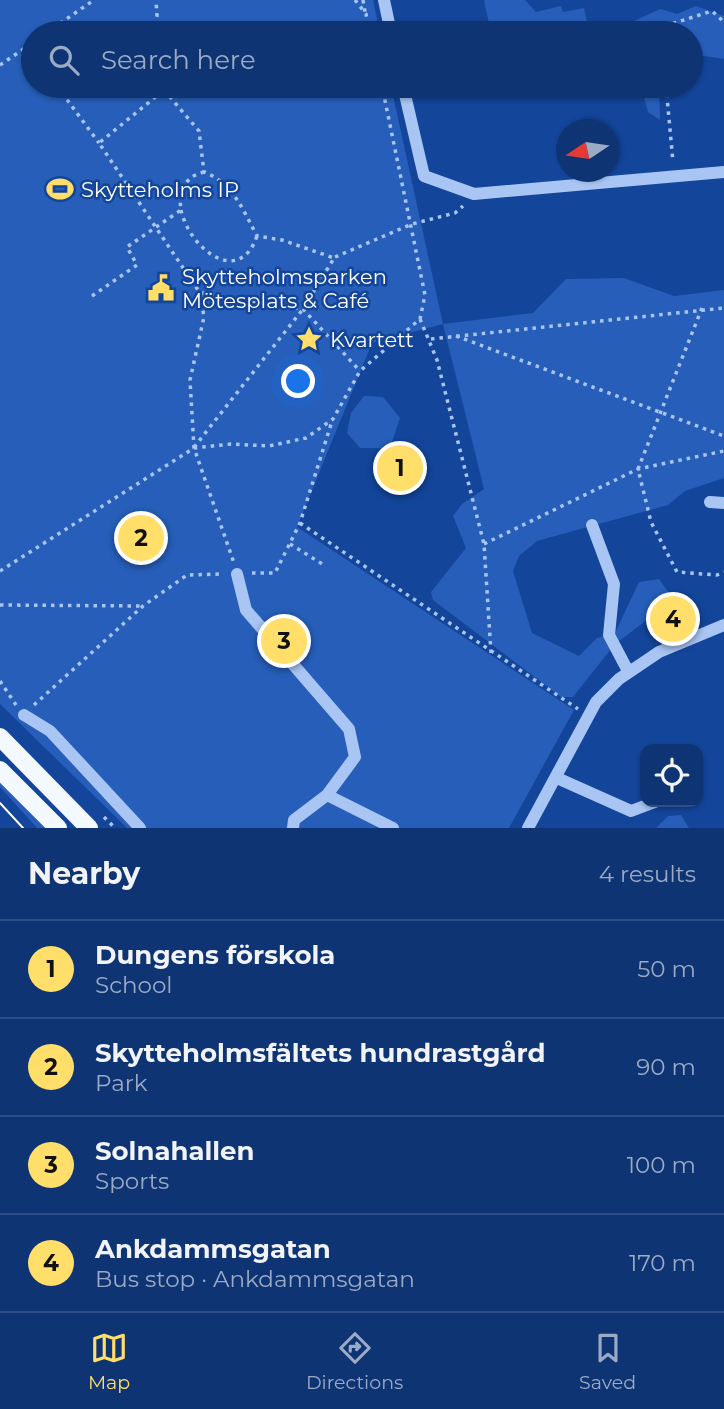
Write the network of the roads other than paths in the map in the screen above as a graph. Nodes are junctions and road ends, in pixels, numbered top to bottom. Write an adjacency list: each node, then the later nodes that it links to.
1 (384, 0): 2 (street)
2 (388, 21)
3 (406, 98): 4 (street)
4 (724, 172)
5 (710, 502): 6 (street)
6 (724, 503)
7 (592, 525): 10 (street)
8 (237, 574): 15 (street)
9 (724, 625): 10 (street)
10 (628, 671): 14 (street)
11 (23, 715): 19 (street)
12 (0, 737): 18 (main road)
13 (0, 770): 17 (main road)
14 (557, 778): 16 (street); 22 (street)
15 (327, 796): 20 (street); 21 (street)
16 (642, 807)
17 (58, 828)
18 (89, 828)
19 (139, 828)
20 (293, 828)
21 (393, 828)
22 (528, 828)

